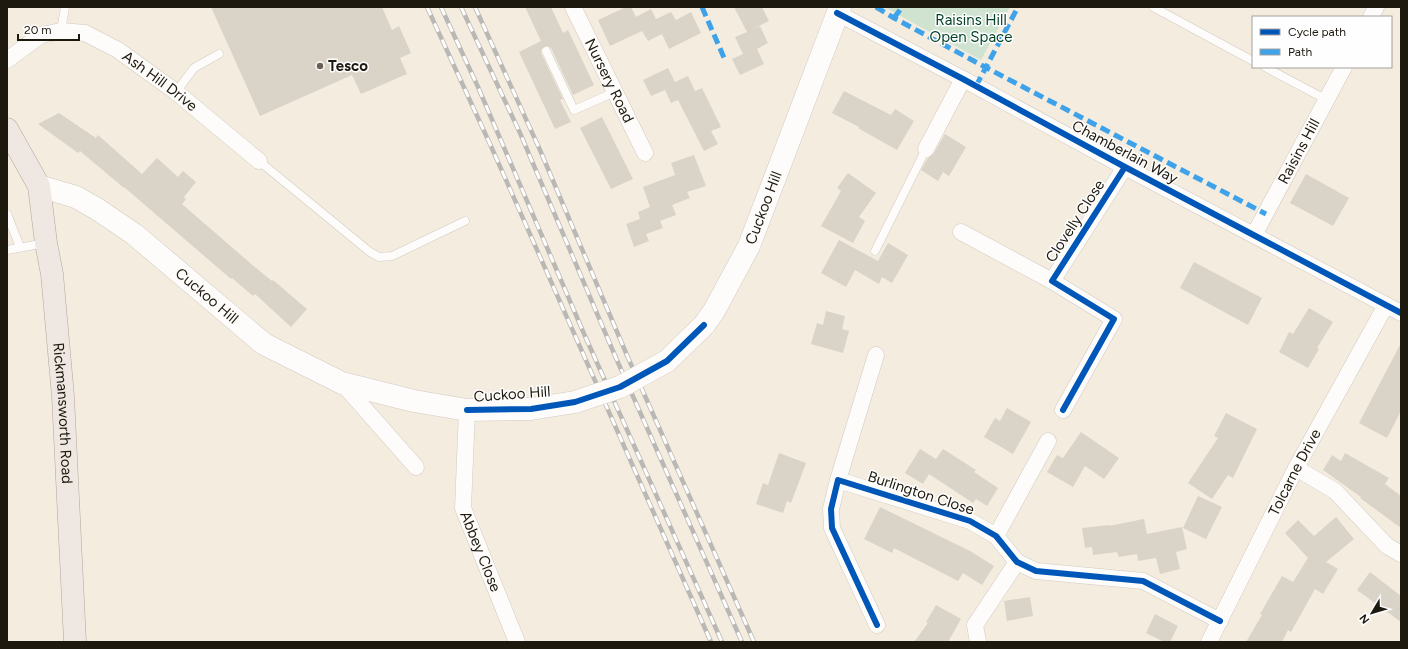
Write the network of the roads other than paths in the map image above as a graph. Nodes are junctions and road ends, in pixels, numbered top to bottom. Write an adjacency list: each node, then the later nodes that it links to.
1 (65, 7): 8 (lane)
2 (573, 7): 17 (street, Nursery Road)
3 (1153, 7): 6 (lane)
4 (1376, 7): 7 (street)
5 (838, 10): 15 (street, Chamberlain Way); 38 (main road, Cuckoo Hill, bridge)
6 (1165, 10): 12 (lane)
7 (1372, 16)
8 (61, 31): 11 (street, Ash Hill Drive); 16 (street, Ash Hill Drive)
9 (546, 51): 17 (lane)
10 (219, 54): 16 (lane)
11 (7, 60)
12 (1252, 60)
13 (1267, 68): 18 (lane)
14 (1343, 68): 18 (street, Raisins Hill)
15 (964, 79): 20 (street); 23 (street, Chamberlain Way)
16 (176, 92): 22 (street, Ash Hill Drive)
17 (615, 92): 21 (street, Nursery Road)
18 (1326, 100): 28 (street, Raisins Hill)
19 (7, 129): 24 (main road)
20 (926, 149): 32 (lane)
21 (645, 153)
22 (260, 161): 26 (lane)
23 (1125, 167): 28 (street, Chamberlain Way); 33 (street, Clovelly Close)
24 (39, 186): 29 (main road, Rickmansworth Road); 37 (main road, Cuckoo Hill)
25 (7, 214): 30 (lane)
26 (465, 221)
27 (961, 232): 33 (street, Clovelly Close)
28 (1254, 235): 34 (street, Chamberlain Way)
29 (46, 243): 30 (lane); 49 (main road, Rickmansworth Road)
30 (20, 248): 31 (lane)
31 (7, 250)
32 (875, 251)
33 (1052, 281): 39 (street, Clovelly Close)
34 (1386, 305): 35 (street, Chamberlain Way); 42 (street, Tolcarne Drive)
35 (1401, 313)
36 (876, 355): 43 (street)
37 (342, 383): 38 (main road, Cuckoo Hill); 41 (street)
38 (467, 410): 50 (street, Abbey Close)
39 (1063, 410)
40 (1048, 441): 44 (street)
41 (416, 467)
42 (1296, 468): 45 (street); 47 (street, Tolcarne Drive)
43 (838, 480): 44 (street, Burlington Close); 48 (street)
44 (996, 536): 46 (street, Burlington Close)
45 (1401, 554)
46 (1017, 562): 47 (street, Burlington Close); 51 (street)
47 (1220, 621): 52 (street, Tolcarne Drive)
48 (876, 625)
49 (75, 642)
50 (517, 642)
51 (978, 642)
52 (1209, 642)

